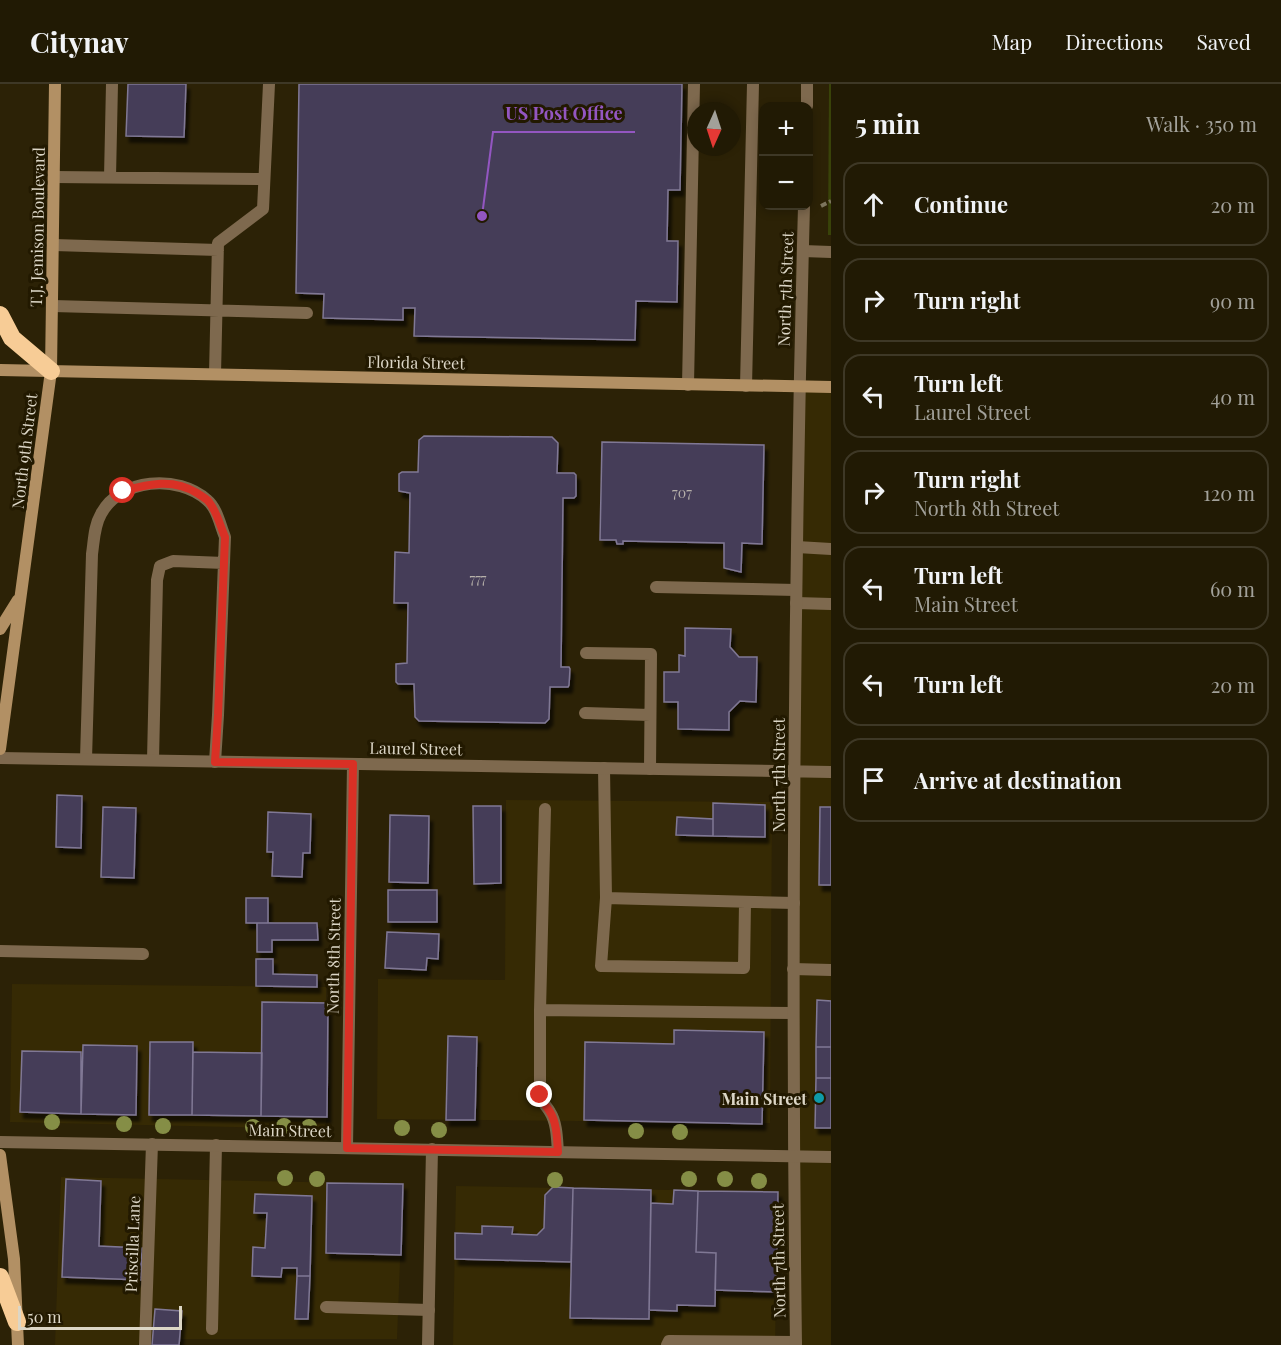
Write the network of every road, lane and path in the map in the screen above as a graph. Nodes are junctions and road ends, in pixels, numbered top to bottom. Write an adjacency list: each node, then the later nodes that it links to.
1 (55, 84): 8 (main road, T.J. Jemison Boulevard)
2 (112, 84): 9 (street)
3 (269, 84): 10 (street)
4 (694, 84): 23 (street)
5 (753, 84): 24 (street)
6 (807, 84): 7 (street)
7 (807, 102)
8 (54, 177): 9 (street); 12 (main road, T.J. Jemison Boulevard)
9 (110, 177): 10 (street)
10 (264, 179): 13 (street)
11 (804, 210): 14 (street, North 7th Street)
12 (54, 244): 13 (street); 16 (main road, T.J. Jemison Boulevard)
13 (218, 250): 17 (street)
14 (803, 251): 15 (street); 25 (street, North 7th Street)
15 (831, 252)
16 (53, 306): 17 (street); 21 (main road, T.J. Jemison Boulevard)
17 (218, 310): 18 (street); 22 (street)
18 (307, 313)
19 (0, 315): 21 (highway)
20 (0, 370): 21 (main road, Florida Street)
21 (51, 371): 22 (main road, Florida Street); 32 (main road, North 9th Street)
22 (215, 374): 23 (main road, Florida Street)
23 (688, 385): 24 (main road, Florida Street)
24 (746, 386): 25 (main road, Florida Street)
25 (799, 387): 26 (main road, Florida Street); 27 (street, North 7th Street)
26 (831, 387)
27 (797, 547): 28 (street); 31 (street, North 7th Street)
28 (831, 549)
29 (224, 563): 41 (street); 42 (street); 43 (street)
30 (656, 587): 31 (street)
31 (796, 590): 33 (street, North 7th Street)
32 (21, 593): 35 (main road); 39 (main road, North 9th Street)
33 (796, 603): 34 (street); 47 (street, North 7th Street)
34 (831, 603)
35 (0, 629)
36 (586, 653): 38 (street)
37 (585, 713): 38 (street)
38 (650, 714): 46 (street)
39 (0, 749)
40 (0, 758): 41 (street, Laurel Street)
41 (86, 759): 42 (street, Laurel Street)
42 (153, 760): 43 (street, Laurel Street)
43 (215, 762): 44 (street, Laurel Street)
44 (353, 764): 45 (street, Laurel Street); 62 (street, North 8th Street)
45 (604, 768): 46 (street, Laurel Street); 50 (street)
46 (650, 769): 47 (street, Laurel Street)
47 (794, 772): 48 (street, Laurel Street); 52 (street, North 7th Street)
48 (831, 772)
49 (545, 809): 57 (street)
50 (606, 898): 51 (street); 51 (street)
51 (745, 903): 52 (street)
52 (794, 903): 55 (street, North 7th Street)
53 (0, 951): 54 (street)
54 (143, 954)
55 (793, 969): 56 (street); 58 (street, North 7th Street)
56 (831, 970)
57 (540, 1010): 58 (street); 64 (street)
58 (792, 1013): 66 (street, North 7th Street)
59 (0, 1142): 60 (street, Main Street)
60 (152, 1144): 61 (street, Main Street); 75 (street, Priscilla Lane)
61 (216, 1145): 62 (street, Main Street); 72 (street)
62 (347, 1148): 63 (street, Main Street)
63 (432, 1149): 64 (street, Main Street); 70 (street)
64 (558, 1152): 66 (street, Main Street)
65 (0, 1155): 71 (main road)
66 (794, 1156): 67 (street, Main Street); 73 (street, North 7th Street)
67 (831, 1157)
68 (0, 1277): 71 (highway)
69 (326, 1307): 70 (street)
70 (429, 1310): 76 (street)
71 (17, 1322): 74 (main road)
72 (212, 1329)
73 (796, 1344): 77 (street)
74 (18, 1345)
75 (146, 1345)
76 (428, 1345)
77 (667, 1345)

